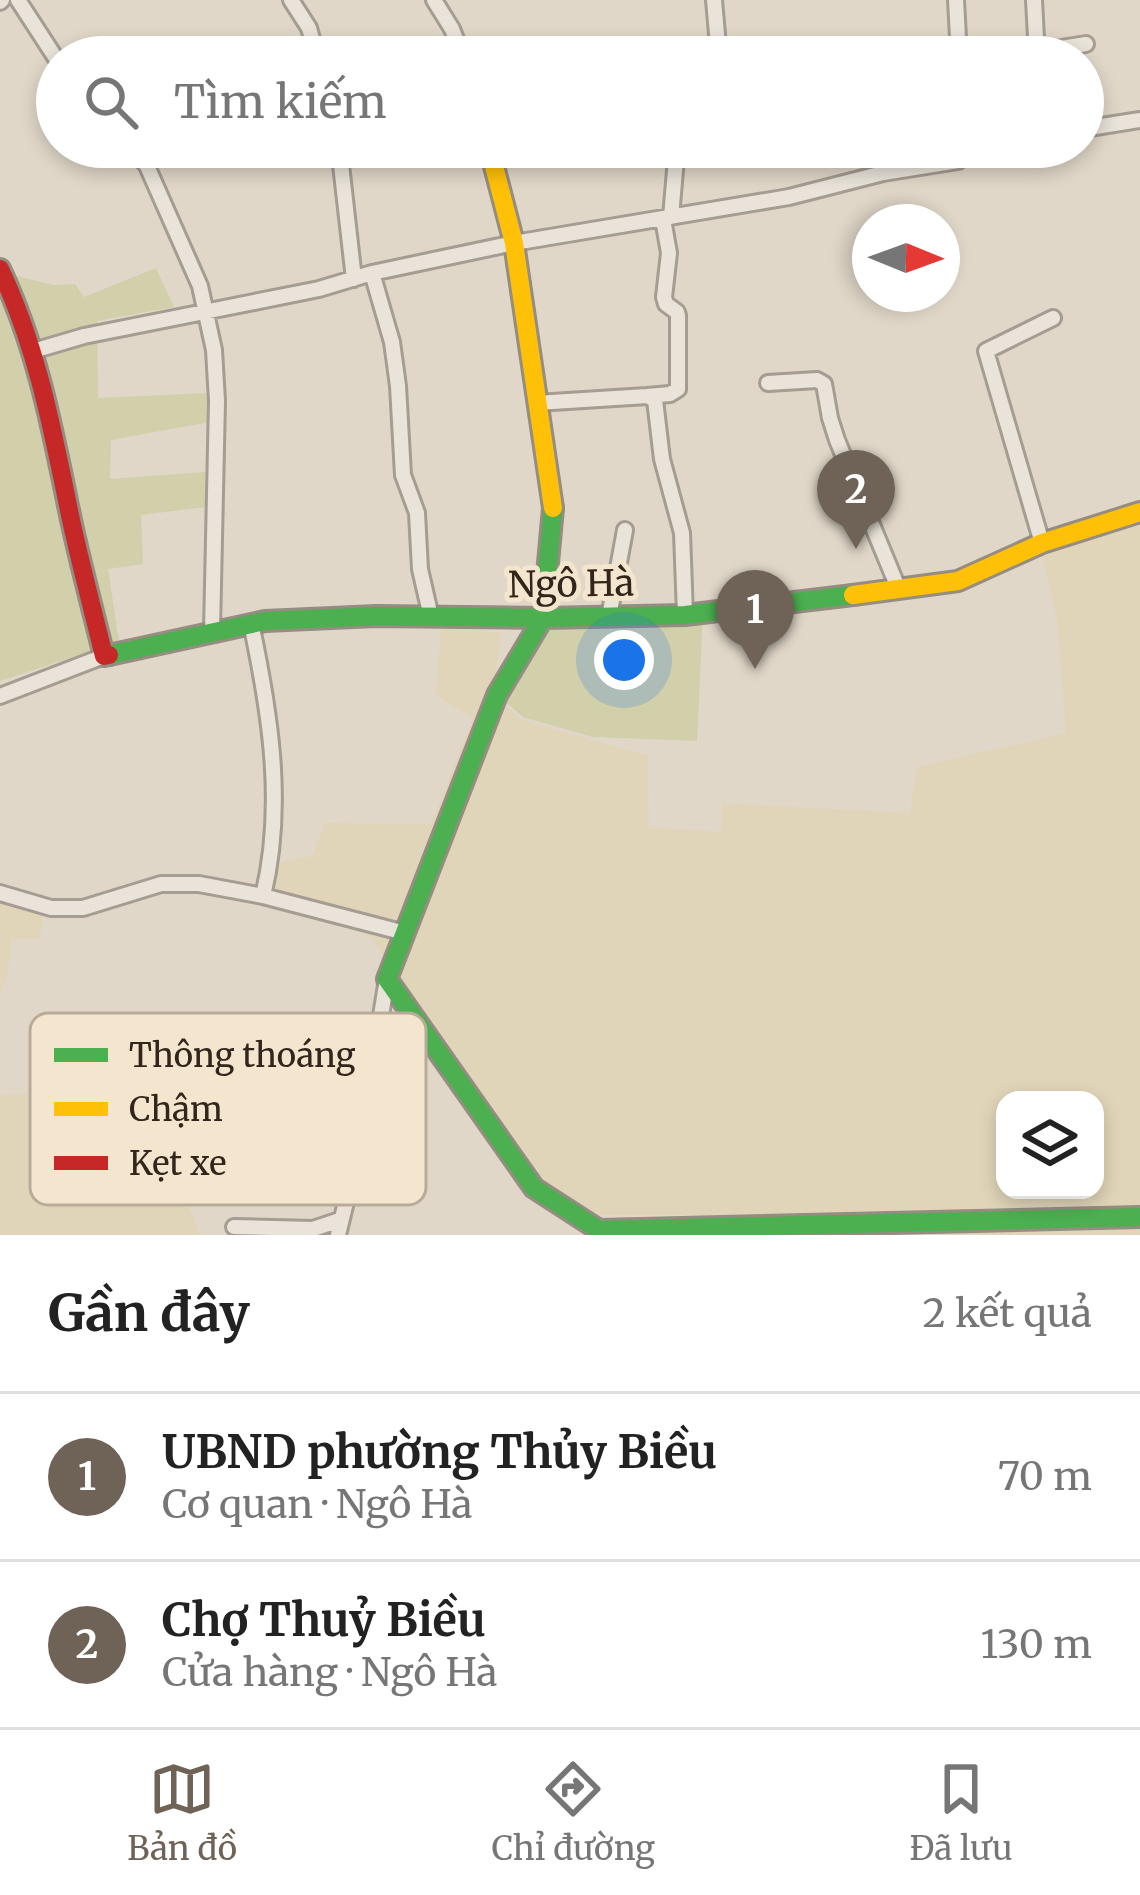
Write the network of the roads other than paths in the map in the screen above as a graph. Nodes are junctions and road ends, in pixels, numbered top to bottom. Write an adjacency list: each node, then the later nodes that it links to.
1 (18, 0): 7 (street)
2 (291, 0): 8 (street)
3 (434, 0): 9 (street)
4 (714, 0): 10 (street)
5 (956, 0): 11 (street)
6 (1034, 0): 12 (street)
7 (41, 36)
8 (311, 36)
9 (455, 36)
10 (717, 36)
11 (957, 36)
12 (1035, 36)
13 (1140, 120): 14 (street)
14 (1104, 125)
15 (148, 168): 25 (street)
16 (341, 168): 24 (street)
17 (494, 168): 21 (street)
18 (674, 168): 20 (street)
19 (912, 168): 20 (street)
20 (667, 218): 21 (street); 29 (street)
21 (514, 243): 23 (street); 30 (street)
22 (0, 269): 27 (street)
23 (372, 273): 24 (street); 36 (street)
24 (354, 279): 25 (street)
25 (207, 312): 27 (street); 40 (street)
26 (1053, 318): 33 (street)
27 (33, 351): 41 (street)
28 (768, 383): 34 (street)
29 (647, 396): 30 (street); 35 (street)
30 (536, 403): 38 (street)
31 (1140, 512): 33 (street, Ngô Hà)
32 (626, 530): 37 (street)
33 (1042, 543): 34 (street, Ngô Hà)
34 (899, 590): 35 (street, Ngô Hà)
35 (686, 615): 37 (street, Ngô Hà)
36 (431, 617): 38 (street, Ngô Hà); 39 (street, Ngô Hà)
37 (609, 617): 38 (street, Ngô Hà)
38 (544, 618): 45 (street)
39 (251, 623): 40 (street, Ngô Hà); 44 (street)
40 (212, 631): 41 (street, Ngô Hà)
41 (104, 656): 42 (street, Ngô Hà)
42 (0, 696)
43 (0, 893): 44 (street)
44 (262, 896): 45 (street)
45 (404, 933): 46 (street)
46 (387, 979): 47 (street); 48 (street)
47 (381, 1013)
48 (411, 1013)
49 (426, 1034): 53 (street)
50 (1140, 1217): 53 (street)
51 (234, 1227): 52 (street)
52 (339, 1228)
53 (599, 1232)

